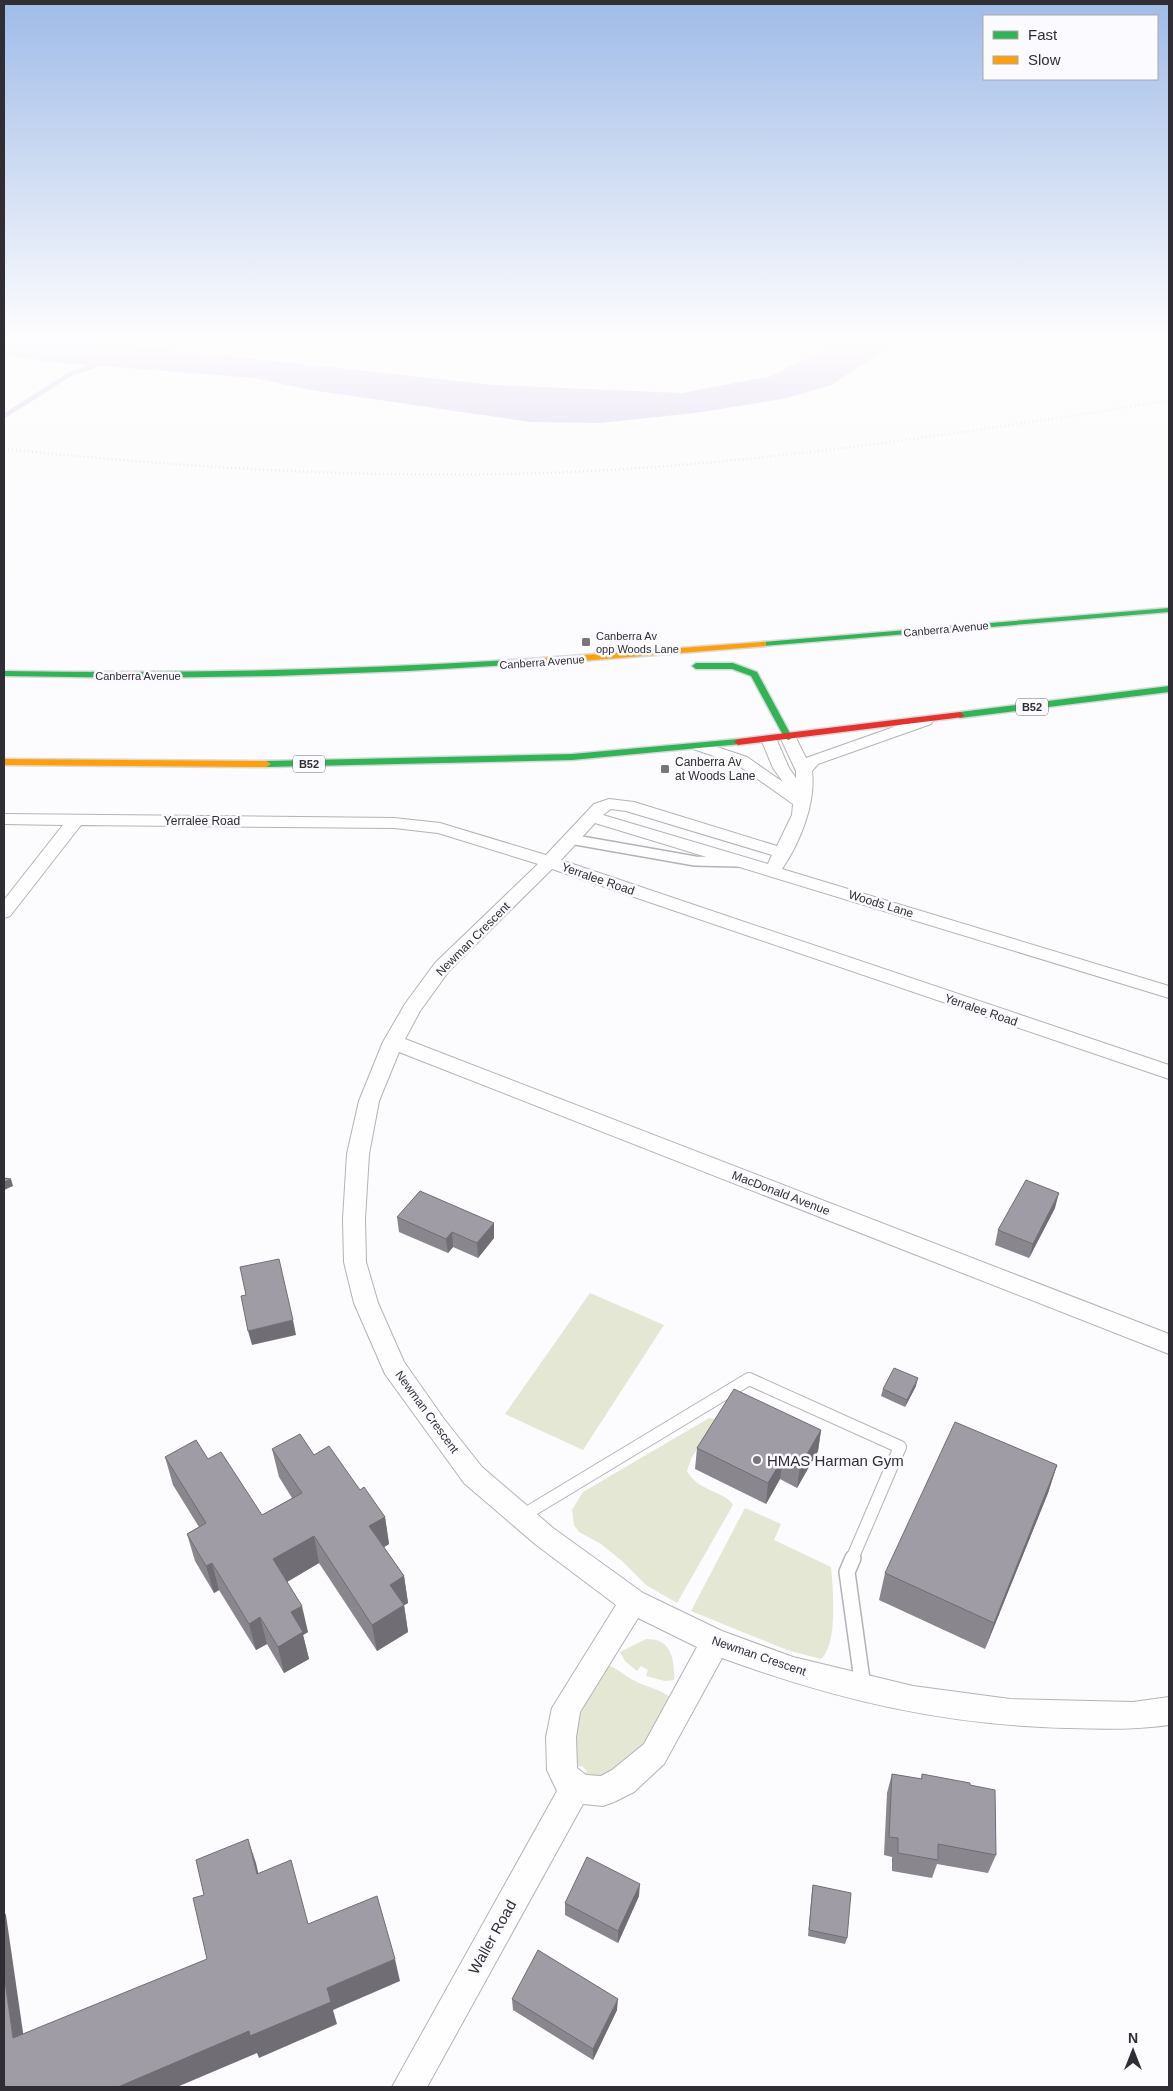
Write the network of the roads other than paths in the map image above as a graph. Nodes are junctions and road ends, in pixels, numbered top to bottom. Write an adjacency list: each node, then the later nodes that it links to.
1 (1169, 610): 2 (highway, Canberra Avenue)
2 (765, 644): 4 (highway); 6 (highway, Canberra Avenue)
3 (686, 667): 4 (highway)
4 (740, 668): 8 (highway); 12 (highway)
5 (4, 674): 6 (highway, Canberra Avenue)
6 (125, 677): 7 (highway)
7 (459, 678)
8 (742, 683)
9 (1169, 689): 10 (highway, B52)
10 (929, 720): 12 (highway, B52); 15 (street)
11 (765, 732): 12 (highway, B52); 13 (highway, B52); 16 (street)
12 (788, 737): 15 (street)
13 (699, 746): 14 (highway, B52); 16 (street)
14 (4, 762)
15 (804, 771): 16 (street)
16 (802, 800): 21 (street)
17 (593, 817): 20 (street, Newman Crescent); 21 (street, Newman Crescent); 23 (street, Woods Lane)
18 (4, 819): 19 (street, Yerralee Road)
19 (76, 820): 22 (street, Yerralee Road); 25 (street)
20 (570, 839): 22 (street, Newman Crescent); 23 (lane)
21 (782, 853): 24 (street)
22 (547, 861): 27 (street, Newman Crescent); 28 (street, Yerralee Road)
23 (744, 863): 24 (street, Woods Lane)
24 (772, 871): 26 (street, Woods Lane)
25 (4, 912)
26 (1169, 992)
27 (393, 1042): 29 (street, MacDonald Avenue); 30 (street, Newman Crescent)
28 (1169, 1072)
29 (1169, 1344)
30 (521, 1516): 31 (street, Newman Crescent); 33 (lane)
31 (633, 1602): 32 (street, Newman Crescent); 35 (street)
32 (715, 1642): 33 (street, Newman Crescent); 35 (street)
33 (863, 1687): 34 (street, Newman Crescent)
34 (1169, 1711)
35 (576, 1786): 36 (street, Waller Road)
36 (409, 2087)

